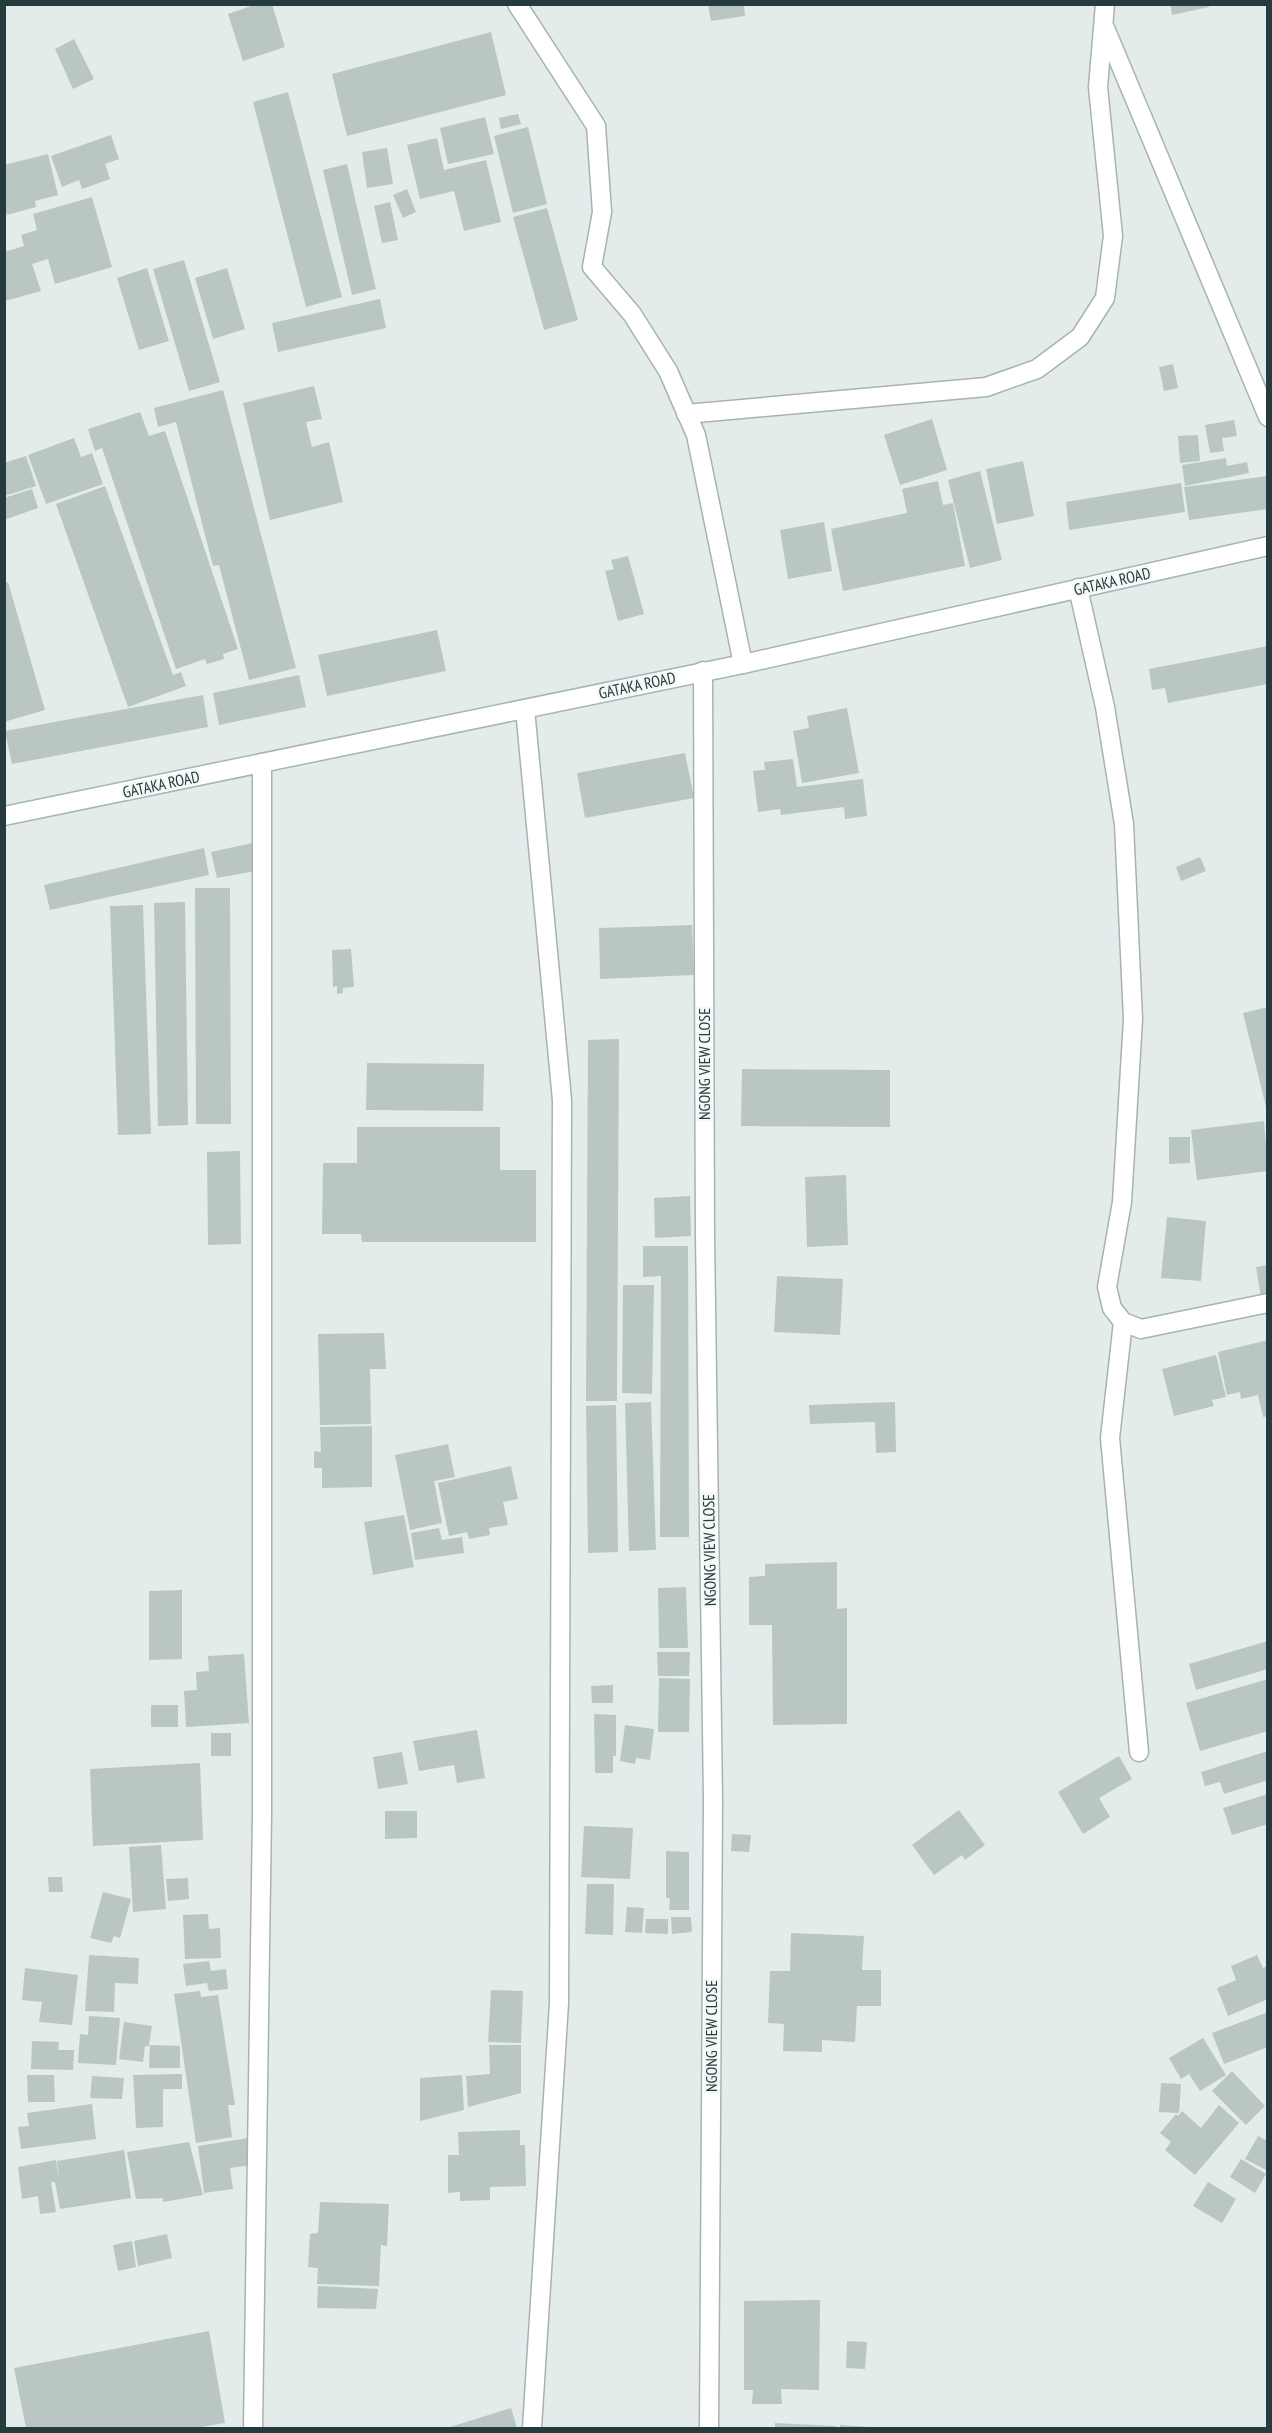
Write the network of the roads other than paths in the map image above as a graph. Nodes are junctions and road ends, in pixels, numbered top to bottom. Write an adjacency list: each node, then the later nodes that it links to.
1 (517, 4): 4 (street)
2 (1104, 4): 3 (street)
3 (1103, 24): 4 (street); 5 (street)
4 (686, 414): 8 (street)
5 (1268, 417)
6 (1268, 546): 7 (street, GATAKA ROAD)
7 (1078, 588): 8 (street, GATAKA ROAD); 14 (street)
8 (743, 664): 9 (street, GATAKA ROAD)
9 (703, 671): 10 (street, GATAKA ROAD); 18 (street, NGONG VIEW CLOSE)
10 (525, 709): 11 (street, GATAKA ROAD); 17 (street)
11 (262, 763): 12 (street, GATAKA ROAD); 16 (street)
12 (4, 816)
13 (1268, 1303): 14 (street)
14 (1123, 1322): 15 (street)
15 (1139, 1752)
16 (253, 2428)
17 (532, 2428)
18 (709, 2428)

